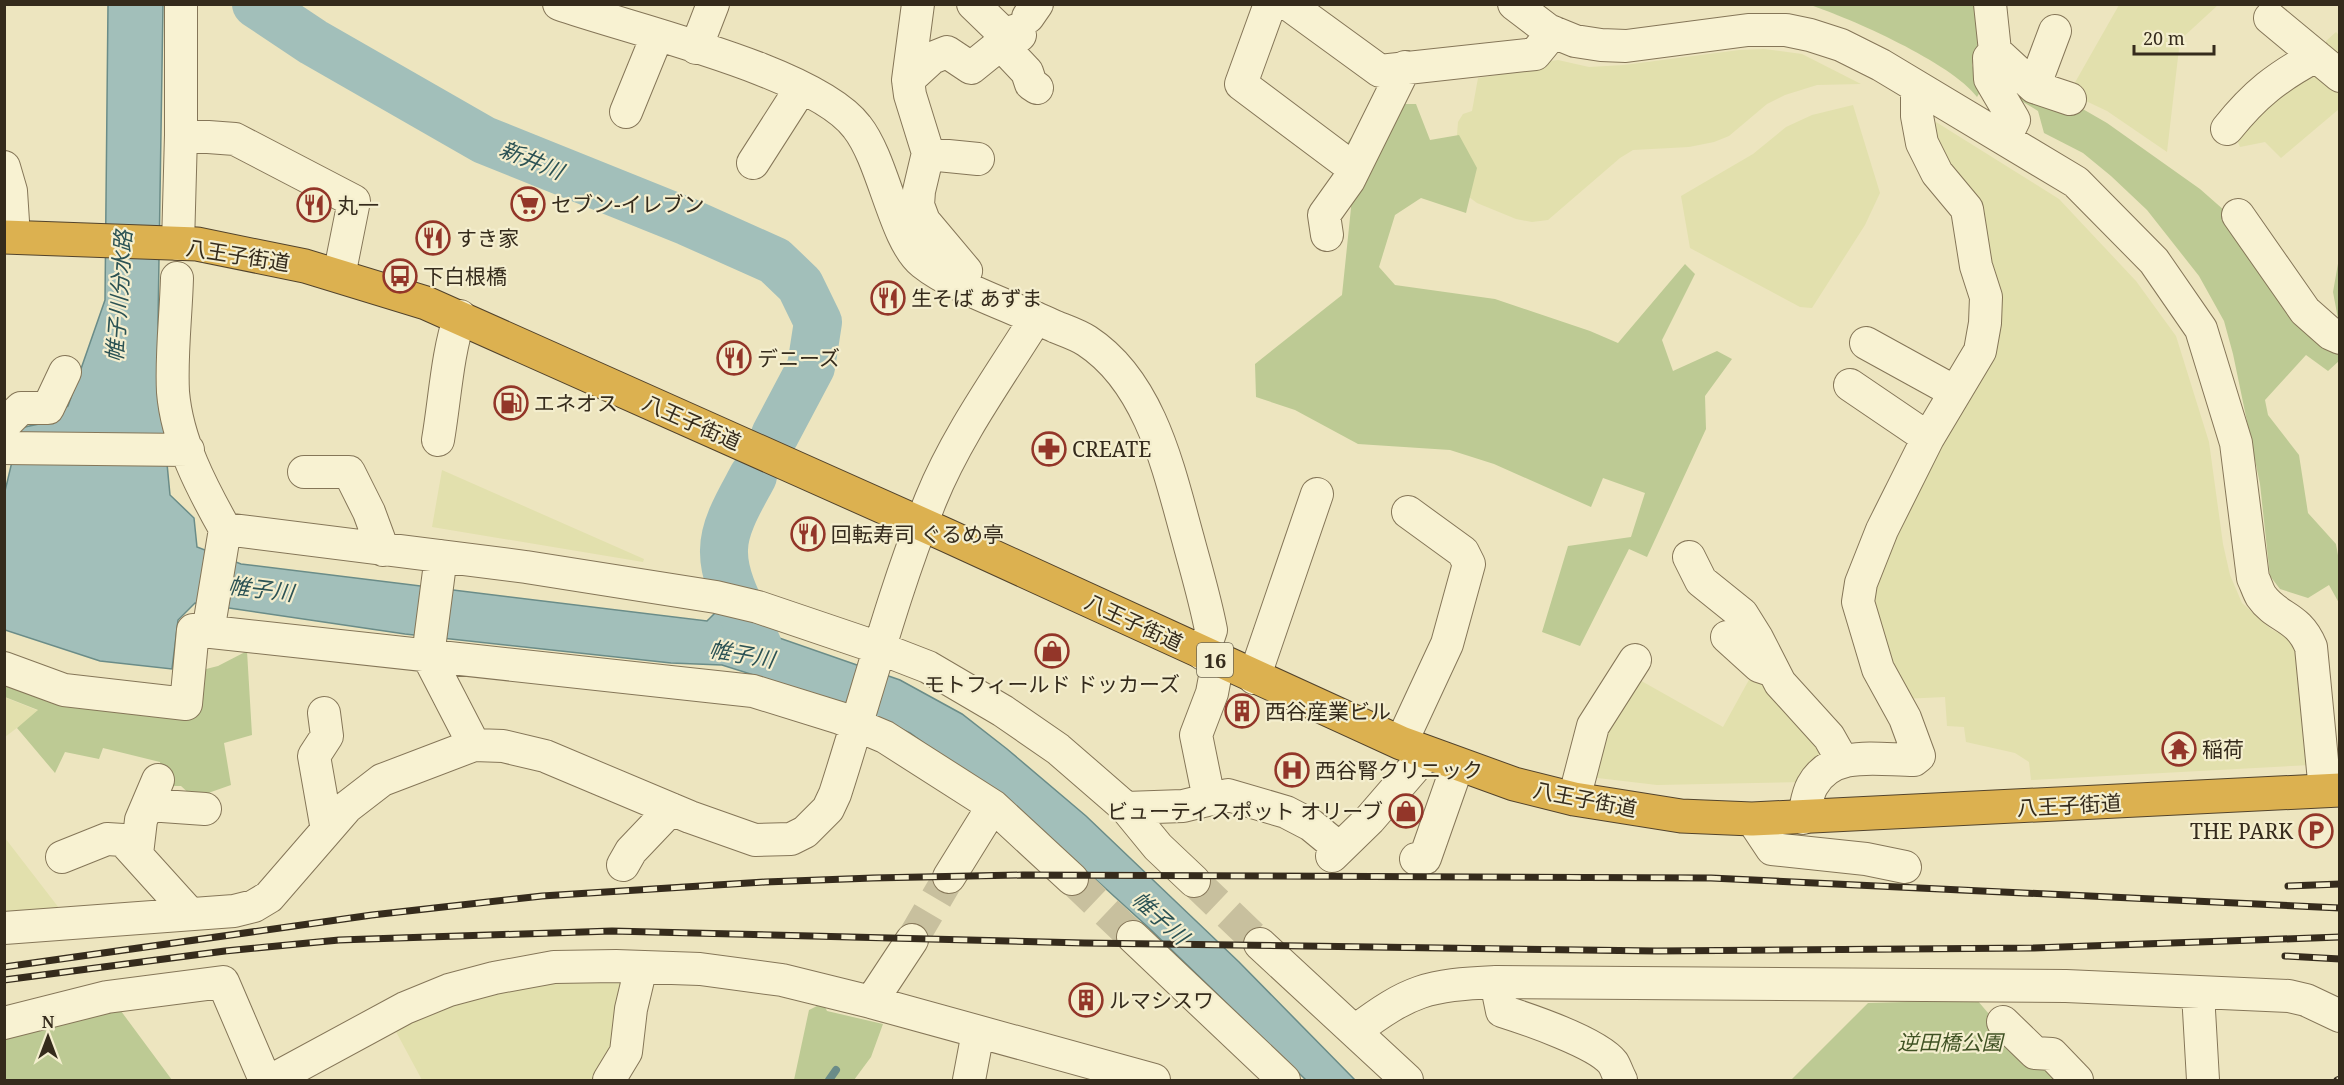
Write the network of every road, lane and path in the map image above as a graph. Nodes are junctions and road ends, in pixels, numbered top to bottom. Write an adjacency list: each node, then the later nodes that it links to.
1 (181, 4): 29 (street)
2 (712, 4): 16 (street)
3 (918, 4): 21 (street)
4 (973, 4): 11 (street)
5 (1270, 4): 35 (street)
6 (1288, 4): 19 (street)
7 (1514, 4): 14 (street)
8 (1990, 4): 17 (street)
9 (562, 5): 15 (street)
10 (1764, 17): 14 (street); 22 (street)
11 (1023, 18): 21 (street); 25 (street)
12 (2270, 18): 18 (street)
13 (2055, 31): 23 (street)
14 (1553, 32): 19 (street)
15 (657, 36): 16 (street); 27 (street)
16 (696, 48): 24 (street)
17 (1995, 51): 23 (street); 30 (street)
18 (2316, 56): 20 (street); 28 (street)
19 (1405, 67): 35 (street)
20 (2340, 76)
21 (908, 80): 31 (street)
22 (1917, 87): 30 (street); 48 (street)
23 (2034, 87): 26 (street)
24 (801, 88): 33 (street); 41 (street)
25 (1036, 88)
26 (2070, 99)
27 (626, 112)
28 (2227, 129)
29 (181, 135): 39 (street); 40 (street)
30 (2005, 138): 68 (street)
31 (928, 154): 32 (street); 41 (street)
32 (978, 159)
33 (753, 163)
34 (4, 167): 38 (street)
35 (1353, 168): 37 (street)
36 (2238, 215): 44 (street)
37 (1327, 235)
38 (9, 237): 39 (highway, 八王子街道 / 16)
39 (170, 244): 40 (highway, 八王子街道 / 16)
40 (339, 276): 42 (highway, 八王子街道 / 16)
41 (961, 285): 43 (street)
42 (460, 316): 51 (street); 57 (highway, 八王子街道 / 16)
43 (1036, 318): 57 (street); 66 (street)
44 (2340, 338)
45 (1866, 343): 48 (street)
46 (65, 372): 49 (street)
47 (1850, 385): 50 (street)
48 (1955, 392): 50 (street)
49 (4, 425)
50 (1928, 438): 76 (street)
51 (438, 440)
52 (4, 448): 53 (street)
53 (181, 451): 58 (street); 59 (street)
54 (304, 472): 59 (street)
55 (1317, 494): 71 (street)
56 (1407, 512): 75 (street)
57 (922, 525): 65 (street); 66 (highway, 八王子街道 / 16)
58 (224, 533): 59 (street); 62 (street)
59 (377, 545): 61 (street)
60 (1689, 556): 70 (street)
61 (441, 562): 64 (street); 65 (street)
62 (209, 626): 64 (street); 69 (street)
63 (1727, 637): 70 (street)
64 (429, 650): 73 (street); 74 (street)
65 (877, 653): 73 (street); 82 (street)
66 (1210, 657): 71 (highway, 八王子街道 / 16); 79 (street)
67 (1635, 660): 80 (street)
68 (2327, 664): 78 (street)
69 (4, 668)
70 (1774, 671): 76 (street)
71 (1254, 678): 75 (highway, 八王子街道 / 16)
72 (324, 713): 87 (street)
73 (858, 722): 81 (street); 84 (street)
74 (474, 746): 84 (street); 87 (street)
75 (1414, 748): 77 (highway, 八王子街道 / 16); 79 (street)
76 (1842, 760): 85 (street)
77 (1458, 764): 80 (highway, 八王子街道 / 16); 90 (street)
78 (2332, 790): 85 (highway, 八王子街道 / 16)
79 (1209, 799): 82 (street)
80 (1574, 799): 86 (highway, 八王子街道 / 16)
81 (993, 806): 93 (street); 94 (street)
82 (1126, 808): 95 (street)
83 (204, 809): 88 (street)
84 (671, 809): 91 (street)
85 (1803, 818): 86 (highway, 八王子街道 / 16)
86 (1752, 819): 92 (street)
87 (327, 830): 96 (street)
88 (136, 854): 89 (street); 96 (street)
89 (62, 857)
90 (1416, 859)
91 (623, 865)
92 (1905, 867)
93 (949, 877)
94 (1072, 879)
95 (1194, 881)
96 (189, 913): 97 (street)
97 (4, 928)
98 (1133, 938): 115 (street)
99 (912, 940): 104 (street)
100 (1260, 944): 108 (street)
101 (641, 967): 104 (street); 111 (street); 112 (street)
102 (1496, 982): 105 (street); 108 (street); 117 (street)
103 (2198, 993): 105 (street); 106 (street); 119 (street)
104 (871, 1002): 109 (street)
105 (1988, 1003): 118 (street)
106 (2340, 1016)
107 (4, 1023): 110 (street)
108 (1355, 1031): 116 (street)
109 (978, 1032): 113 (street); 114 (street)
110 (265, 1080)
111 (272, 1080)
112 (609, 1080)
113 (969, 1080)
114 (1154, 1080)
115 (1284, 1080)
116 (1407, 1080)
117 (1621, 1080)
118 (2077, 1080)
119 (2203, 1080)

